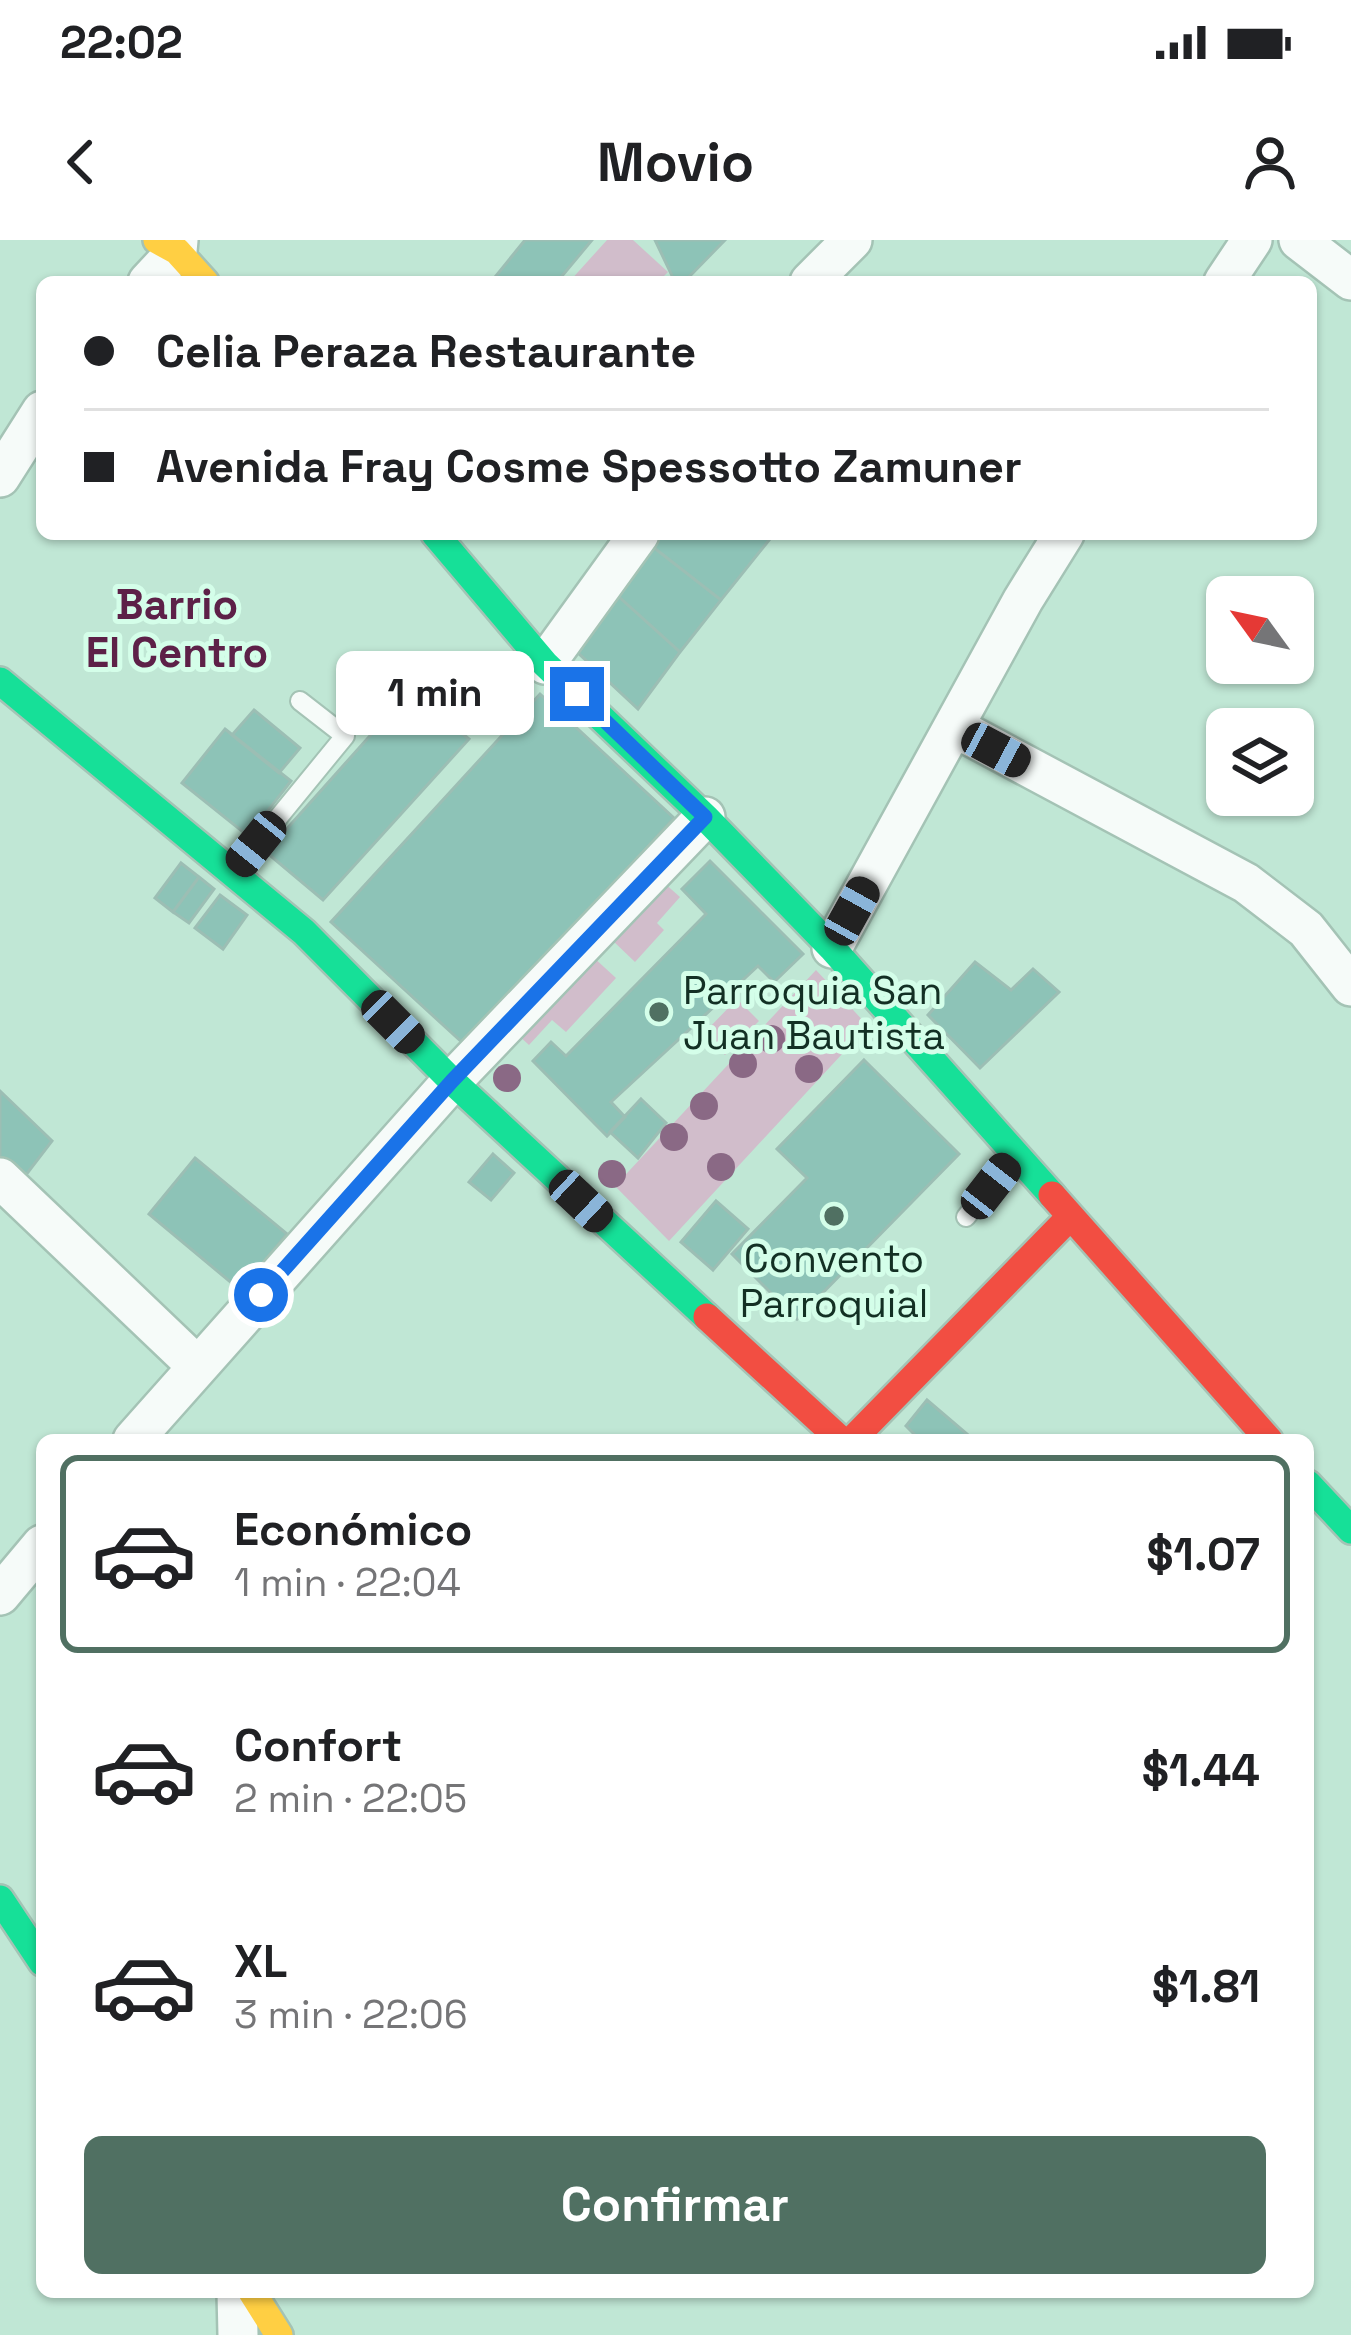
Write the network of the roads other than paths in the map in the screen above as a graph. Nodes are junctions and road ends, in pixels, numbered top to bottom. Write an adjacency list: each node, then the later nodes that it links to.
1 (851, 240): 7 (street)
2 (1252, 240): 8 (street)
3 (1299, 240): 9 (street)
4 (170, 244): 5 (street); 6 (main road)
5 (151, 276)
6 (199, 276)
7 (816, 276)
8 (1229, 276)
9 (1351, 280)
10 (36, 420): 11 (street)
11 (0, 477)
12 (440, 540): 15 (main road)
13 (635, 540): 15 (street)
14 (1061, 540): 18 (street)
15 (544, 664): 19 (main road)
16 (0, 680): 20 (main road)
17 (300, 701): 20 (lane)
18 (954, 727): 21 (street); 22 (street)
19 (705, 817): 21 (main road); 23 (street)
20 (234, 872): 23 (main road)
21 (832, 948): 24 (main road)
22 (1351, 986)
23 (452, 1081): 28 (street); 30 (main road)
24 (1014, 1156): 26 (lane); 27 (main road)
25 (0, 1178): 28 (street)
26 (966, 1217)
27 (1069, 1219): 31 (main road); 32 (main road)
28 (197, 1366): 29 (street)
29 (138, 1434)
30 (834, 1434)
31 (858, 1434)
32 (1263, 1434)
33 (1314, 1490): 34 (main road)
34 (1351, 1530)
35 (36, 1551): 36 (street)
36 (0, 1595)
37 (0, 1899): 38 (main road)
38 (36, 1953)
39 (237, 2298): 41 (street)
40 (255, 2298): 42 (main road)
41 (238, 2335)
42 (279, 2335)

